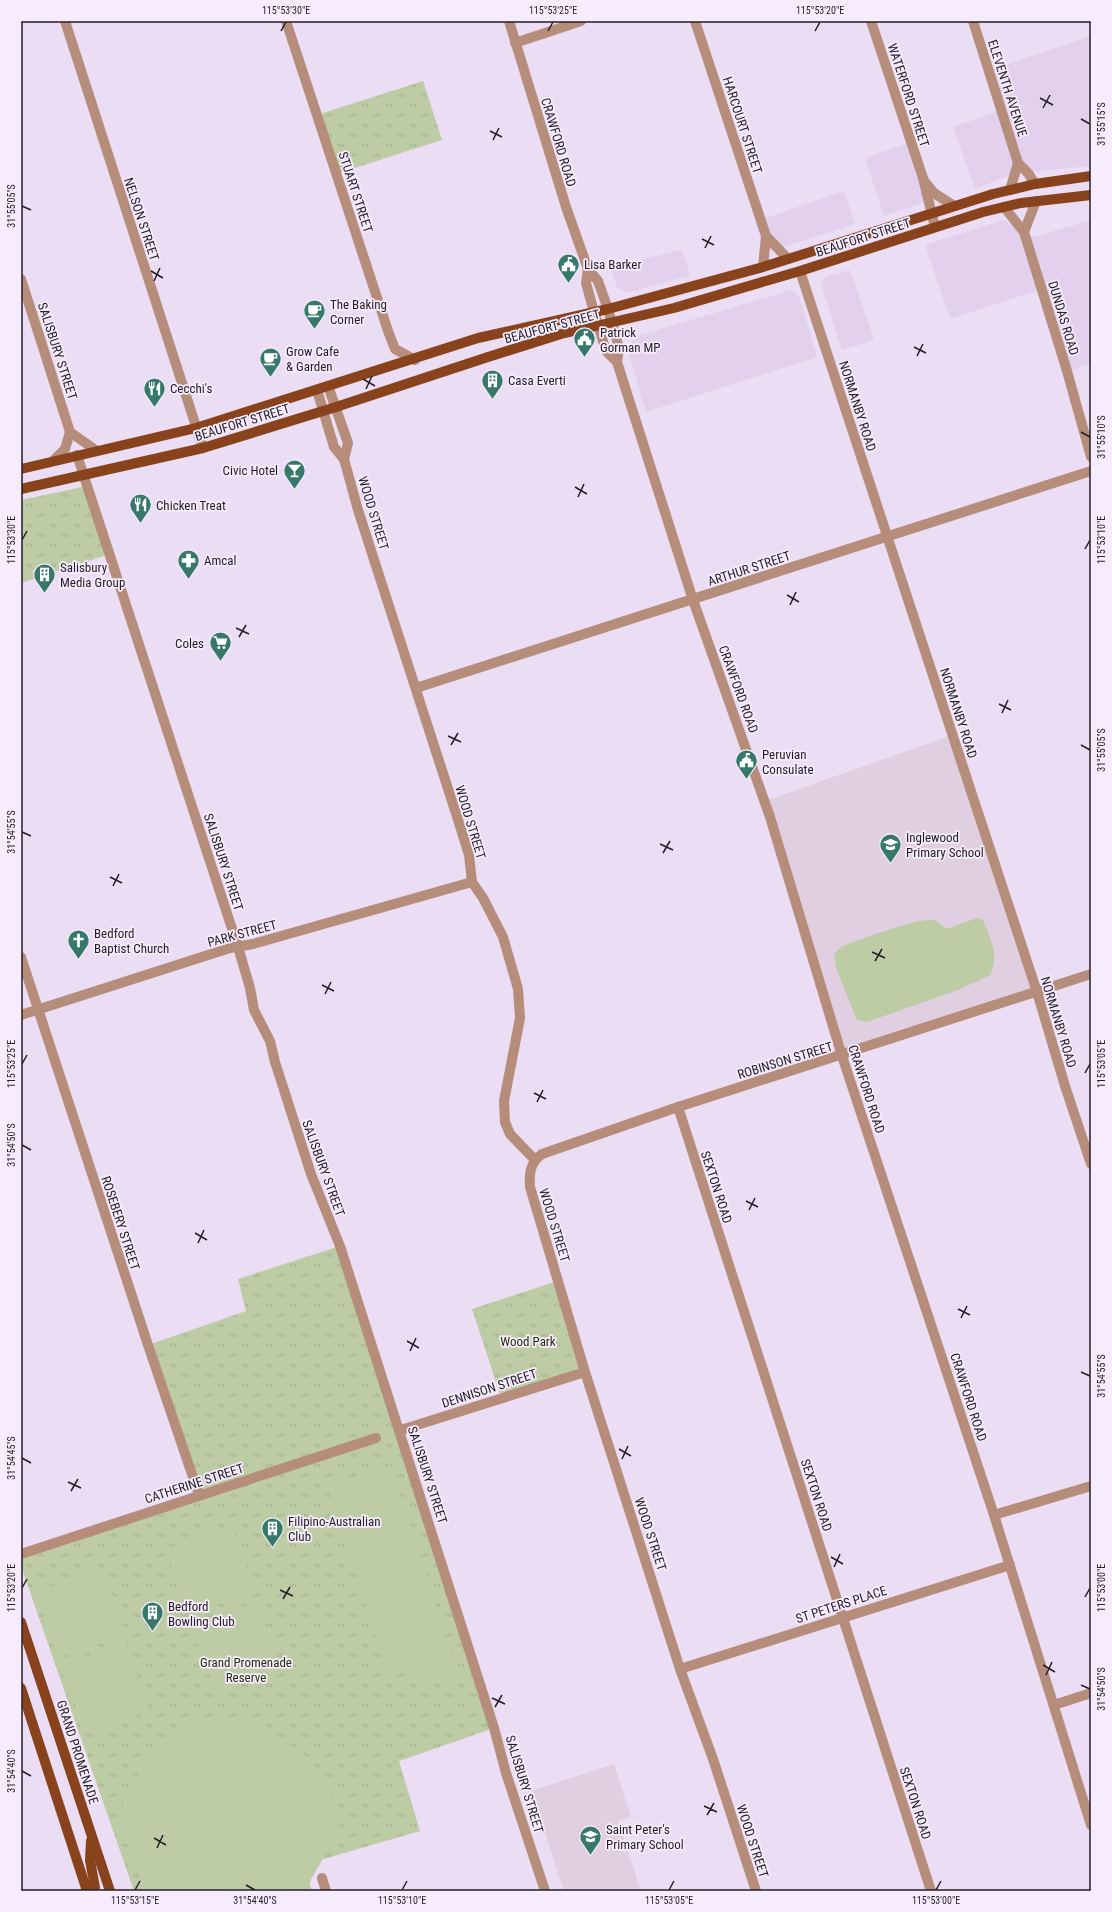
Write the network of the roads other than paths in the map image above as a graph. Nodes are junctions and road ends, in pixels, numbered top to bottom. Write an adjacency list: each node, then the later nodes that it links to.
1 (65, 21): 37 (street, NELSON STREET)
2 (286, 21): 31 (street, STUART STREET)
3 (508, 21): 8 (street, CRAWFORD ROAD)
4 (581, 21): 8 (street)
5 (695, 21): 21 (street, HARCOURT STREET)
6 (871, 21): 11 (street, WATERFORD STREET)
7 (973, 21): 9 (street, ELEVENTH AVENUE)
8 (515, 43): 24 (street, CRAWFORD ROAD)
9 (1018, 163): 12 (street, ELEVENTH AVENUE); 13 (street)
10 (1091, 176): 12 (main road, BEAUFORT STREET)
11 (923, 178): 16 (street, WATERFORD STREET); 18 (street, WATERFORD STREET)
12 (1035, 184): 13 (main road, BEAUFORT STREET)
13 (1010, 190): 16 (main road, BEAUFORT STREET)
14 (1091, 195): 15 (main road, BEAUFORT STREET)
15 (1036, 201): 17 (main road, BEAUFORT STREET); 20 (street)
16 (954, 206): 18 (main road, BEAUFORT STREET)
17 (1004, 207): 19 (main road, BEAUFORT STREET); 20 (street, DUNDAS ROAD)
18 (930, 213): 19 (street, WATERFORD STREET); 22 (main road, BEAUFORT STREET)
19 (935, 227): 25 (main road, BEAUFORT STREET)
20 (1024, 232): 42 (street, DUNDAS ROAD)
21 (766, 236): 22 (street, HARCOURT STREET); 23 (street, HARCOURT STREET)
22 (788, 259): 23 (main road, BEAUFORT STREET)
23 (763, 267): 27 (main road, BEAUFORT STREET)
24 (588, 269): 27 (street, CRAWFORD ROAD); 28 (street, CRAWFORD ROAD)
25 (800, 271): 29 (main road, BEAUFORT STREET); 49 (street, NORMANBY ROAD)
26 (21, 279): 38 (street, SALISBURY STREET)
27 (608, 309): 28 (main road, BEAUFORT STREET); 29 (street, CRAWFORD ROAD)
28 (594, 312): 30 (street, CRAWFORD ROAD); 31 (main road, BEAUFORT STREET)
29 (612, 323): 30 (main road, BEAUFORT STREET); 32 (street, CRAWFORD ROAD)
30 (598, 326): 32 (street, CRAWFORD ROAD); 35 (main road, BEAUFORT STREET)
31 (415, 360): 33 (main road, BEAUFORT STREET)
32 (617, 362): 50 (street, CRAWFORD ROAD)
33 (328, 386): 34 (main road, BEAUFORT STREET); 35 (street, WOOD STREET)
34 (317, 390): 36 (street, WOOD STREET); 37 (main road, BEAUFORT STREET)
35 (336, 407): 36 (main road, BEAUFORT STREET); 43 (street, WOOD STREET)
36 (322, 411): 39 (main road, BEAUFORT STREET); 43 (street, WOOD STREET)
37 (196, 428): 39 (street, NELSON STREET); 40 (main road, BEAUFORT STREET)
38 (70, 432): 40 (street); 44 (street)
39 (203, 448): 47 (main road, BEAUFORT STREET)
40 (97, 451): 41 (main road, BEAUFORT STREET)
41 (77, 455): 44 (main road, BEAUFORT STREET); 47 (street, SALISBURY STREET)
42 (1091, 457)
43 (344, 459): 51 (street, WOOD STREET)
44 (54, 460): 45 (main road, BEAUFORT STREET)
45 (21, 469)
46 (1091, 471): 49 (street, ARTHUR STREET)
47 (84, 475): 48 (main road, BEAUFORT STREET); 53 (street, SALISBURY STREET)
48 (21, 489)
49 (887, 536): 50 (street, ARTHUR STREET); 56 (street, NORMANBY ROAD)
50 (693, 600): 51 (street, ARTHUR STREET); 59 (street, CRAWFORD ROAD)
51 (416, 688): 52 (street, WOOD STREET)
52 (472, 882): 53 (street, PARK STREET); 61 (street, WOOD STREET)
53 (238, 947): 57 (street, PARK STREET); 64 (street, SALISBURY STREET)
54 (21, 957): 57 (street, ROSEBERY STREET)
55 (1091, 974): 56 (street, ROBINSON STREET)
56 (1037, 992): 59 (street, ROBINSON STREET); 62 (street, NORMANBY ROAD)
57 (38, 1010): 58 (street, PARK STREET); 67 (street, ROSEBERY STREET)
58 (21, 1015)
59 (842, 1056): 60 (street, ROBINSON STREET); 68 (street, CRAWFORD ROAD)
60 (678, 1107): 61 (street, ROBINSON STREET); 71 (street, SEXTON ROAD)
61 (535, 1160): 63 (street, WOOD STREET)
62 (1091, 1164)
63 (585, 1372): 64 (street, DENNISON STREET); 73 (street, WOOD STREET)
64 (400, 1430): 84 (street, SALISBURY STREET)
65 (376, 1438): 67 (street, CATHERINE STREET)
66 (1091, 1486): 68 (street)
67 (199, 1495): 69 (street, CATHERINE STREET)
68 (994, 1515): 70 (street, CRAWFORD ROAD)
69 (21, 1554)
70 (1010, 1565): 71 (street, ST PETERS PLACE); 76 (street, CRAWFORD ROAD)
71 (842, 1617): 73 (street, ST PETERS PLACE); 86 (street, SEXTON ROAD)
72 (21, 1622): 78 (main road, GRAND PROMENADE)
73 (680, 1669): 85 (street, WOOD STREET)
74 (21, 1688): 80 (main road)
75 (1091, 1693): 76 (street)
76 (1054, 1705): 77 (street, CRAWFORD ROAD)
77 (1091, 1825)
78 (91, 1835): 81 (main road); 82 (main road, GRAND PROMENADE)
79 (322, 1878): 83 (street)
80 (87, 1891)
81 (92, 1891)
82 (110, 1891)
83 (326, 1891)
84 (545, 1891)
85 (756, 1891)
86 (931, 1891)

